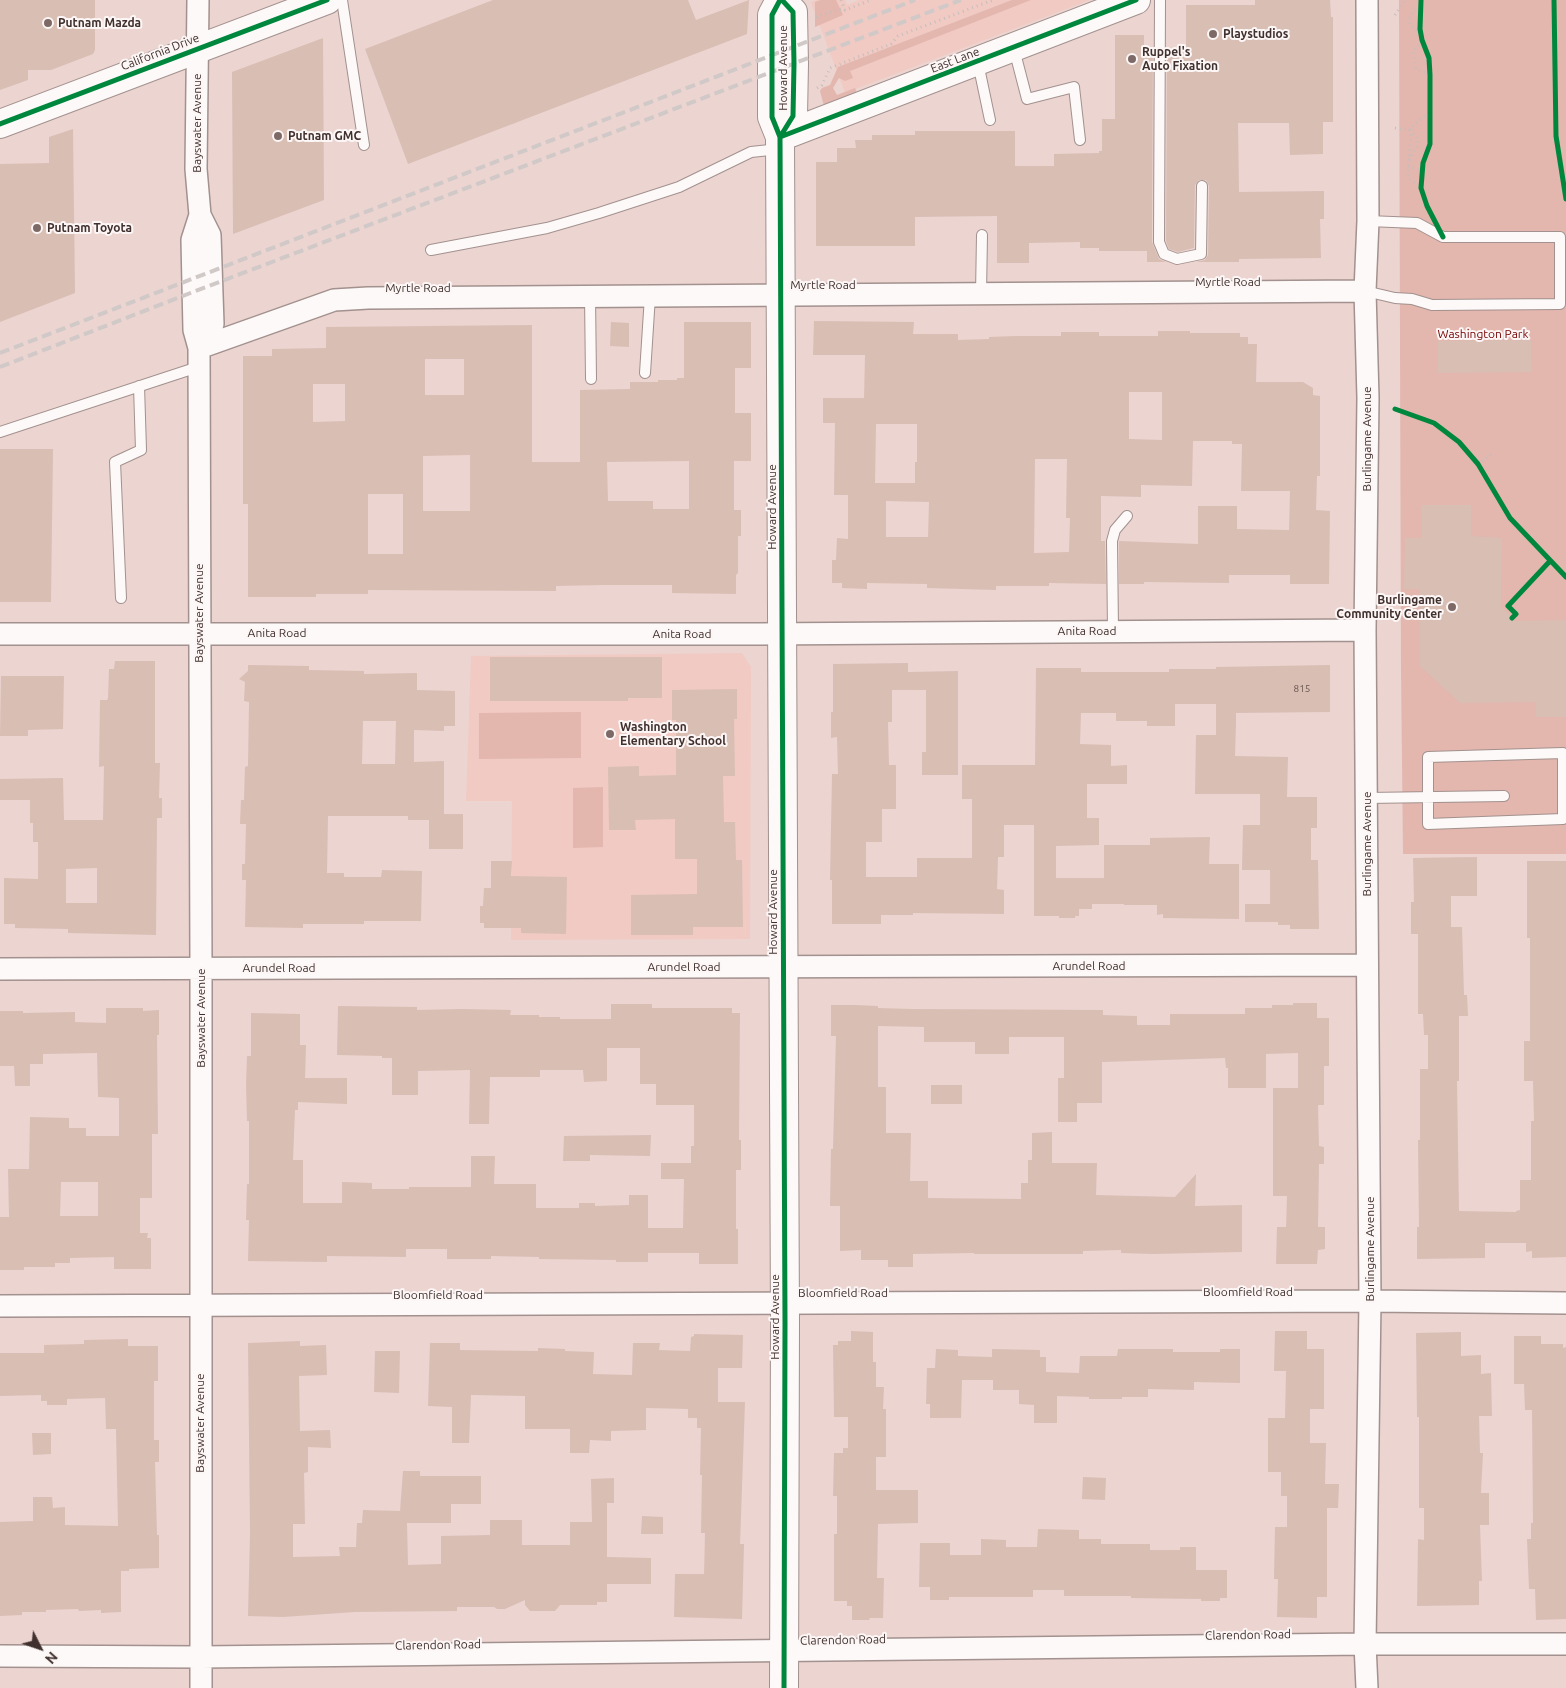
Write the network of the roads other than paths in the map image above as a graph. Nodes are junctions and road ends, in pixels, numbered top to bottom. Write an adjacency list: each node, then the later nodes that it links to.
1 (198, 0): 9 (street, Bayswater Avenue)
2 (326, 0): 9 (street, California Drive)
3 (342, 0): 15 (lane)
4 (781, 0): 14 (street, Howard Avenue)
5 (1136, 0): 8 (street, East Lane)
6 (1160, 0): 16 (lane)
7 (1367, 0): 17 (street, Burlingame Avenue)
8 (1014, 48): 10 (street, East Lane); 13 (lane)
9 (196, 49): 12 (street, California Drive); 25 (street, Bayswater Avenue)
10 (978, 62): 11 (lane); 14 (street, East Lane)
11 (990, 120)
12 (0, 124)
13 (1080, 140)
14 (780, 143): 19 (lane); 22 (street, Howard Avenue)
15 (364, 145)
16 (1202, 186)
17 (1368, 221): 20 (street, Burlingame Avenue); 20 (lane)
18 (982, 235): 21 (lane)
19 (431, 250)
20 (1365, 291): 21 (street, Myrtle Road); 32 (street, Burlingame Avenue)
21 (981, 294): 22 (street, Myrtle Road)
22 (780, 295): 24 (street, Myrtle Road); 36 (street, Howard Avenue)
23 (590, 296): 24 (street, Myrtle Road); 25 (street, Myrtle Road); 27 (lane)
24 (650, 296): 26 (lane)
25 (198, 358): 28 (lane); 34 (street, Bayswater Avenue)
26 (645, 373)
27 (592, 379)
28 (139, 386): 29 (lane); 31 (lane)
29 (0, 432)
30 (1127, 516): 33 (lane)
31 (121, 598)
32 (1365, 630): 33 (street, Anita Road); 38 (street, Burlingame Avenue)
33 (1113, 631): 36 (street, Anita Road)
34 (199, 633): 35 (street, Anita Road); 36 (street, Anita Road); 42 (street, Bayswater Avenue)
35 (0, 634)
36 (782, 634): 41 (street, Howard Avenue)
37 (1504, 796): 39 (lane)
38 (1367, 798): 39 (lane); 40 (street, Burlingame Avenue)
39 (1428, 798): 39 (lane)
40 (1367, 965): 41 (street, Arundel Road); 44 (street, Burlingame Avenue)
41 (783, 966): 42 (street, Arundel Road); 46 (street, Howard Avenue)
42 (201, 968): 43 (street, Arundel Road); 48 (street, Bayswater Avenue)
43 (0, 969)
44 (1370, 1301): 45 (street, Bloomfield Road); 46 (street, Bloomfield Road); 49 (street, Burlingame Avenue)
45 (1566, 1303)
46 (785, 1304): 48 (street, Bloomfield Road); 51 (street, Howard Avenue)
47 (0, 1306): 48 (street, Bloomfield Road)
48 (200, 1306): 53 (street, Bayswater Avenue)
49 (1366, 1644): 50 (street, Clarendon Road); 51 (street, Clarendon Road); 56 (street, Burlingame Avenue)
50 (1566, 1644)
51 (784, 1651): 53 (street, Clarendon Road); 55 (street, Howard Avenue)
52 (0, 1656): 53 (street, Clarendon Road)
53 (201, 1657): 54 (street, Bayswater Avenue)
54 (201, 1688)
55 (784, 1688)
56 (1367, 1688)

